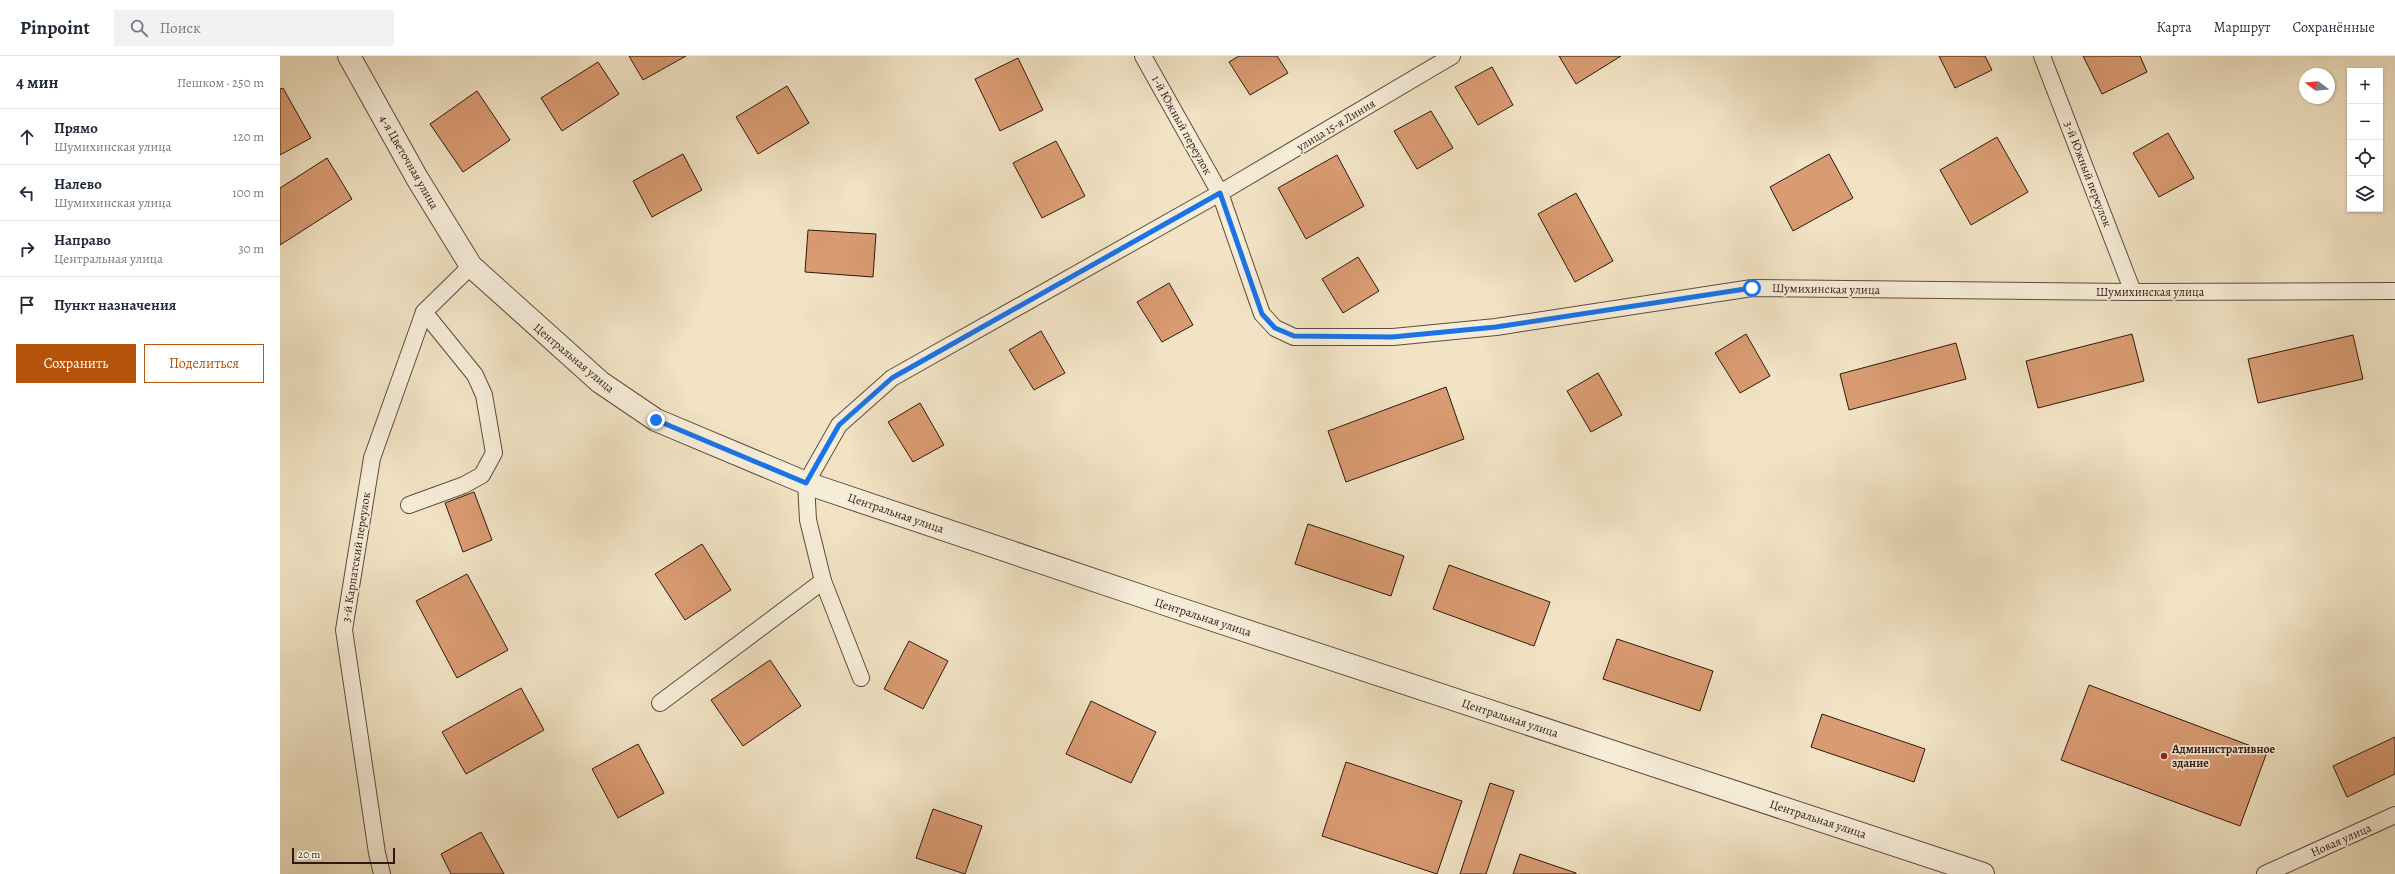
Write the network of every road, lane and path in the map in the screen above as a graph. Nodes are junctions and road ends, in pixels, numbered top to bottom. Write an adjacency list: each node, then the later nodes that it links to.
1 (349, 56): 6 (street, 4-я Цветочная улица)
2 (1144, 56): 5 (lane, 1-й Южный переулок)
3 (1452, 56): 5 (lane, улица 15-я Линия)
4 (2042, 56): 8 (lane, 3-й Южный переулок)
5 (1220, 193): 8 (lane, Шумихинская улица); 10 (lane)
6 (471, 266): 9 (lane, 3-й Карпатский переулок); 10 (street, Центральная улица)
7 (2395, 291): 8 (lane, Шумихинская улица)
8 (2134, 292)
9 (424, 312): 11 (lane); 16 (lane, 3-й Карпатский переулок)
10 (806, 483): 12 (lane); 17 (street, Центральная улица)
11 (409, 505)
12 (823, 581): 13 (lane); 14 (lane)
13 (860, 678)
14 (660, 703)
15 (2395, 815): 18 (lane, Новая улица)
16 (382, 874)
17 (1984, 874)
18 (2265, 874)

